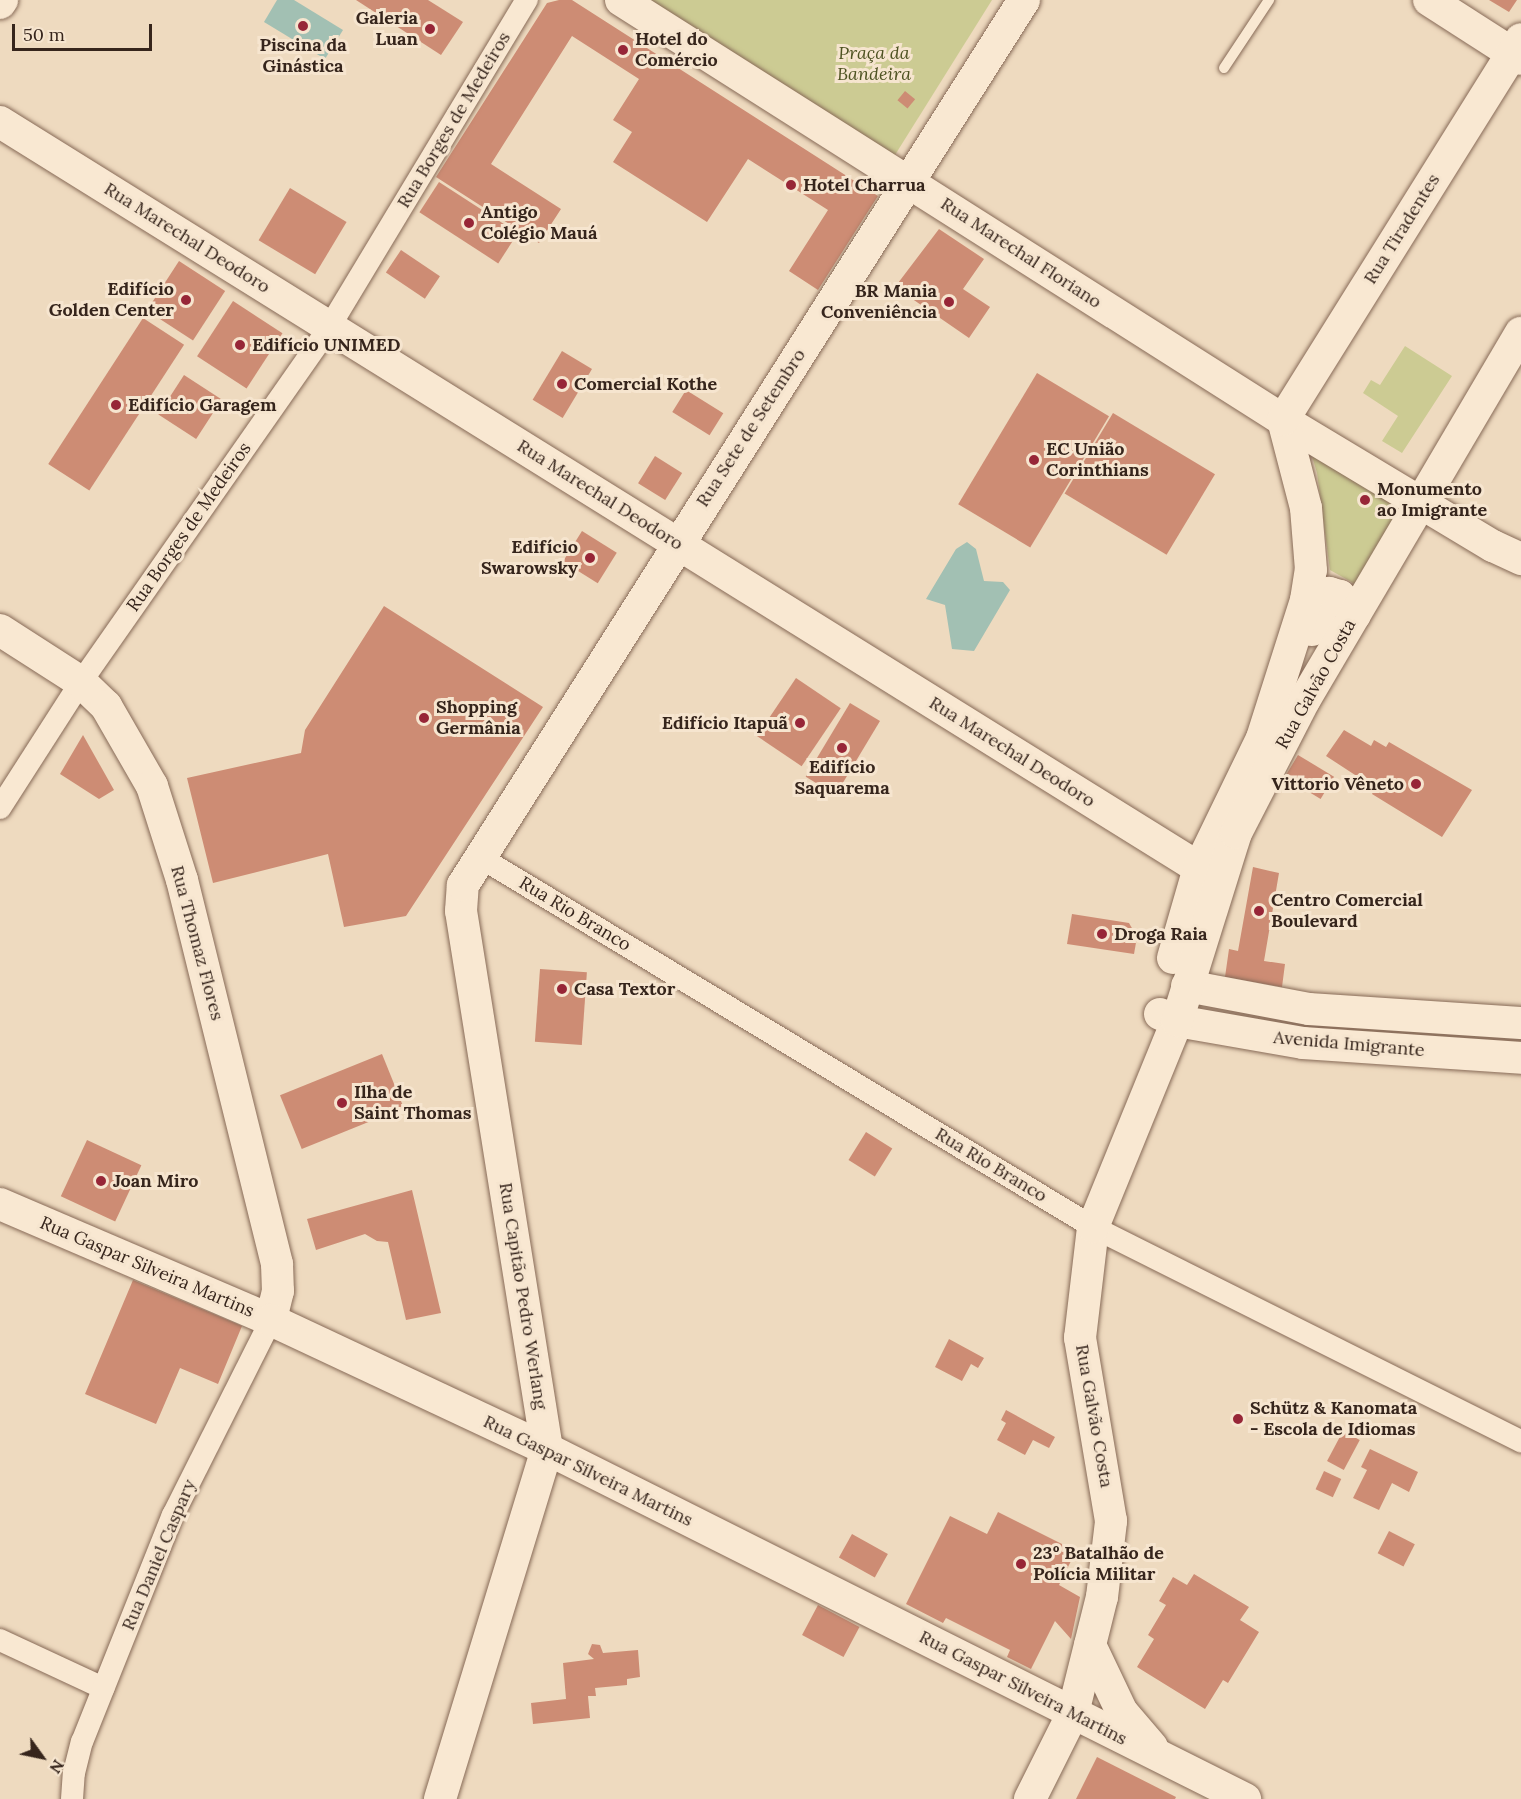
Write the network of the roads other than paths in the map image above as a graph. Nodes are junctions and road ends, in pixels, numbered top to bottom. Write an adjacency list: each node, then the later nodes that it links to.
1 (527, 0): 10 (street, Rua Borges de Medeiros)
2 (621, 0): 9 (street, Rua Marechal Floriano)
3 (1024, 0): 9 (street, Rua Sete de Setembro)
4 (1269, 0): 7 (lane)
5 (1429, 0): 6 (street)
6 (1518, 50): 12 (street, Rua Tiradentes)
7 (1224, 68)
8 (0, 122): 10 (street, Rua Marechal Deodoro)
9 (908, 181): 12 (street, Rua Marechal Floriano); 14 (street, Rua Sete de Setembro)
10 (330, 326): 14 (street, Rua Marechal Deodoro); 19 (street, Rua Borges de Medeiros)
11 (1521, 333): 13 (street, Rua Galvão Costa)
12 (1283, 420): 13 (street, Rua Marechal Floriano); 16 (street, Rua Galvão Costa)
13 (1423, 502): 15 (street, Rua Marechal Floriano); 17 (street, Rua Galvão Costa)
14 (678, 543): 22 (street, Rua Sete de Setembro); 23 (street, Rua Marechal Deodoro)
15 (1521, 559)
16 (1311, 570): 17 (street); 20 (street, Rua Galvão Costa)
17 (1358, 609): 20 (street); 24 (street, Rua Galvão Costa)
18 (0, 630): 19 (street, Rua Thomaz Flores)
19 (81, 682): 21 (street, Rua Borges de Medeiros); 30 (street, Rua Thomaz Flores)
20 (1262, 738): 23 (street, Rua Galvão Costa)
21 (0, 808)
22 (478, 856): 29 (street, Rua Rio Branco); 32 (street, Rua Capitão Pedro Werlang)
23 (1199, 868): 25 (street, Rua Galvão Costa)
24 (1187, 986): 25 (street, Rua Galvão Costa); 26 (street, Avenida Imigrante)
25 (1168, 1015): 27 (street, Avenida Imigrante); 29 (street, Rua Galvão Costa)
26 (1521, 1023)
27 (1521, 1058)
28 (0, 1204): 30 (street, Rua Gaspar Silveira Martins)
29 (1093, 1227): 31 (street, Rua Rio Branco); 34 (street, Rua Galvão Costa)
30 (271, 1320): 32 (street, Rua Gaspar Silveira Martins); 35 (street, Rua Daniel Caspary)
31 (1521, 1442)
32 (547, 1449): 36 (street, Rua Gaspar Silveira Martins); 39 (street, Rua Capitão Pedro Werlang)
33 (0, 1640): 35 (street)
34 (1090, 1645): 36 (street, Rua Galvão Costa); 37 (street, Rua Gaspar Silveira Martins)
35 (103, 1688): 38 (street, Rua Daniel Caspary)
36 (1073, 1713): 37 (street, Rua Gaspar Silveira Martins); 40 (street, Rua Galvão Costa)
37 (1166, 1760): 41 (street, Rua Gaspar Silveira Martins)
38 (72, 1799)
39 (440, 1799)
40 (1030, 1799)
41 (1245, 1799)

